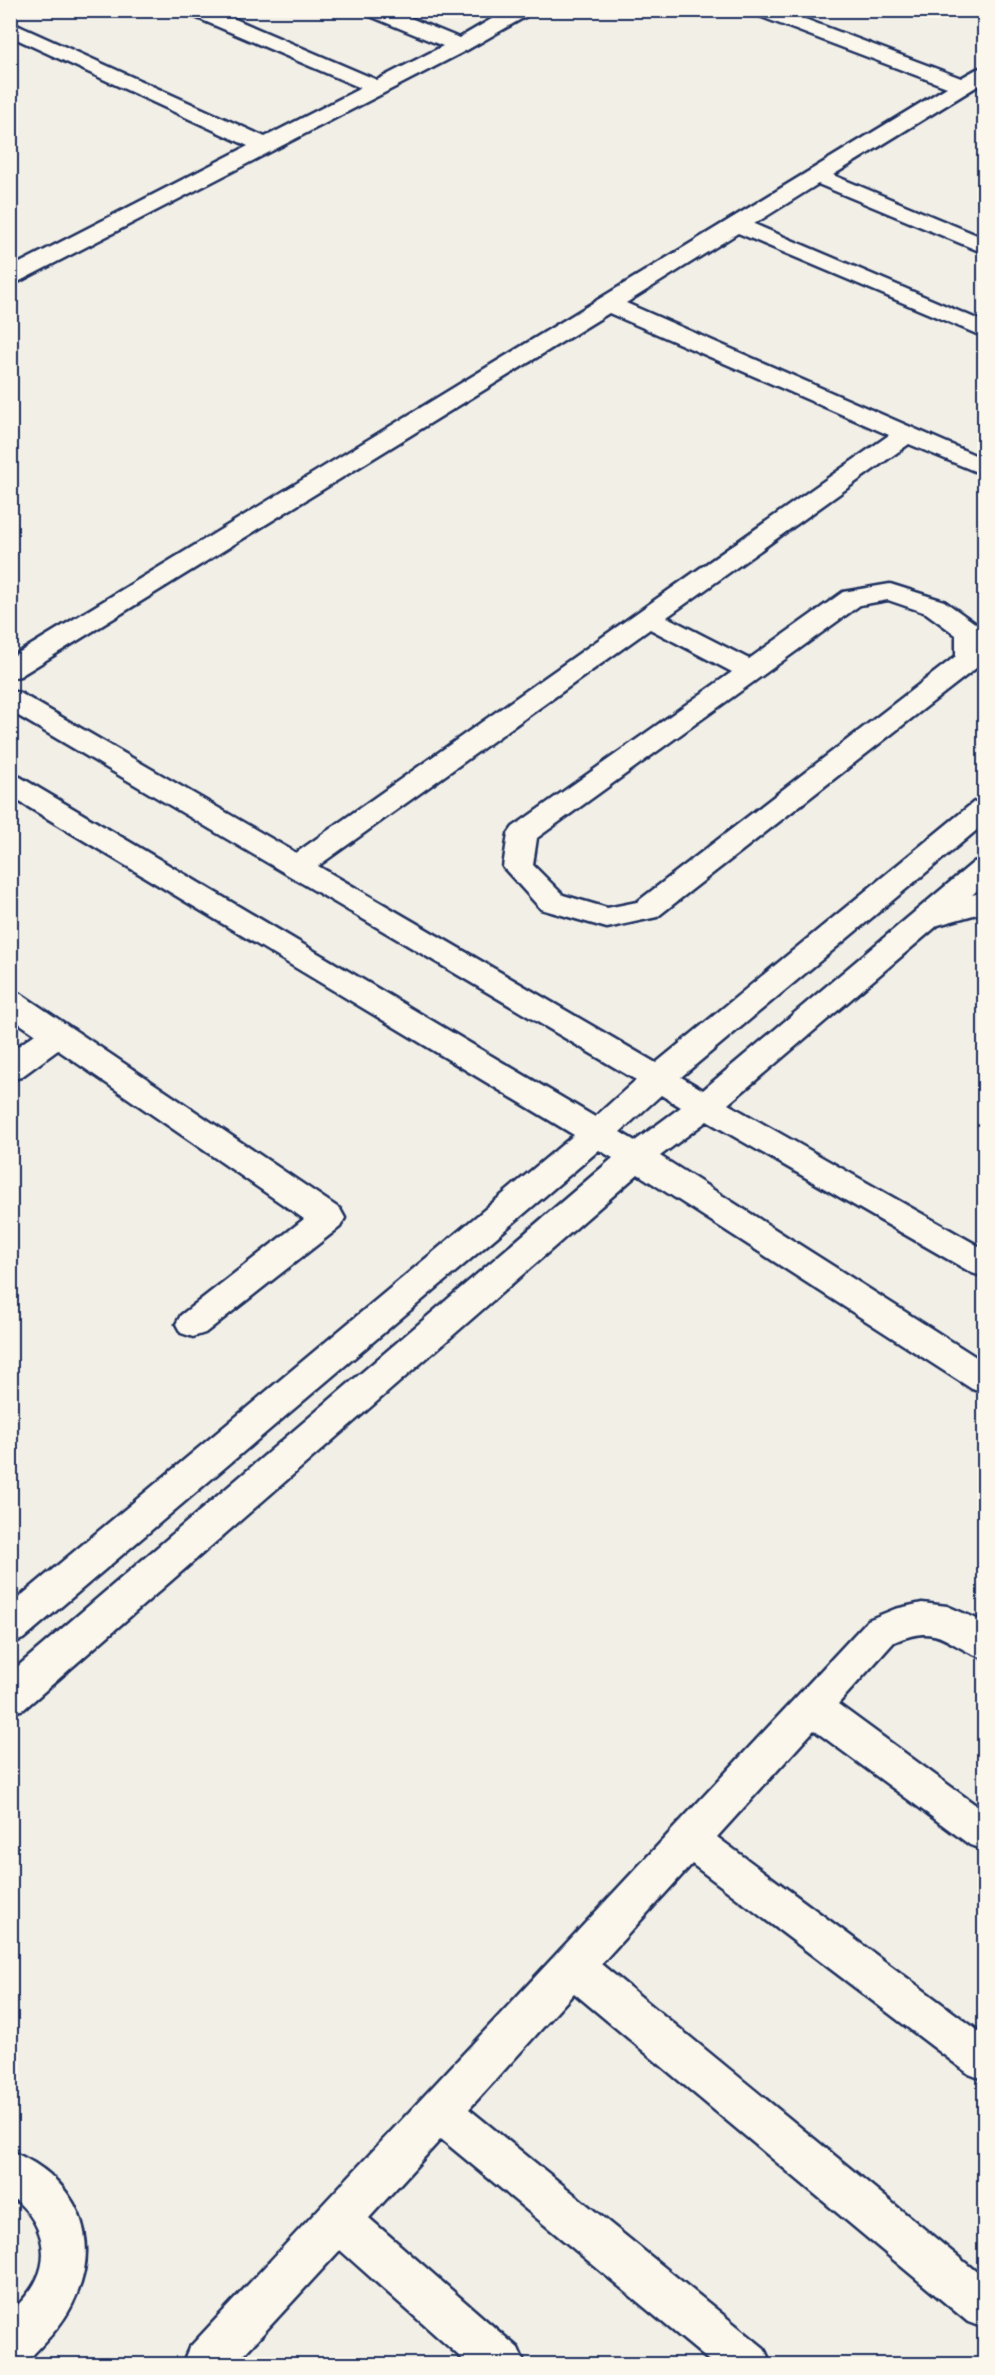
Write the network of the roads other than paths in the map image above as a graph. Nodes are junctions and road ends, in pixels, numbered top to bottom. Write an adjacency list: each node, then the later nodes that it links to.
1 (195, 10): 10 (lane)
2 (372, 10): 7 (lane)
3 (523, 10): 7 (lane)
4 (761, 10): 9 (lane)
5 (10, 28): 6 (lane)
6 (33, 38): 8 (lane); 11 (lane)
7 (460, 46): 10 (lane)
8 (10, 48)
9 (974, 79): 12 (lane)
10 (378, 88): 11 (lane)
11 (266, 146): 15 (lane)
12 (817, 176): 13 (lane); 14 (lane)
13 (738, 225): 16 (lane); 17 (lane)
14 (984, 246)
15 (10, 277)
16 (609, 304): 18 (lane); 21 (lane)
17 (984, 330)
18 (907, 434): 19 (lane); 20 (lane)
19 (984, 468)
20 (649, 618): 22 (lane); 26 (lane)
21 (10, 670)
22 (751, 671): 22 (lane)
23 (10, 699): 26 (lane)
24 (10, 783): 35 (lane)
25 (984, 809): 33 (lane)
26 (298, 866): 33 (lane)
27 (984, 869): 29 (lane)
28 (984, 902): 29 (lane)
29 (929, 917): 34 (lane)
30 (10, 1002): 31 (lane)
31 (57, 1034): 32 (lane); 38 (lane)
32 (10, 1069)
33 (659, 1078): 34 (lane); 35 (lane)
34 (705, 1106): 36 (lane); 37 (lane)
35 (596, 1135): 36 (lane); 40 (lane)
36 (636, 1157): 39 (lane); 42 (lane)
37 (984, 1264)
38 (193, 1324)
39 (984, 1379)
40 (10, 1628)
41 (984, 1642): 43 (lane)
42 (10, 1698)
43 (812, 1707): 44 (lane); 45 (lane)
44 (984, 1833)
45 (689, 1839): 46 (lane); 47 (lane)
46 (572, 1966): 48 (lane); 51 (lane)
47 (984, 2060)
48 (439, 2111): 50 (lane); 55 (lane)
49 (10, 2172): 52 (lane)
50 (338, 2220): 53 (lane); 54 (lane)
51 (984, 2306)
52 (10, 2346)
53 (206, 2364)
54 (502, 2364)
55 (748, 2364)

